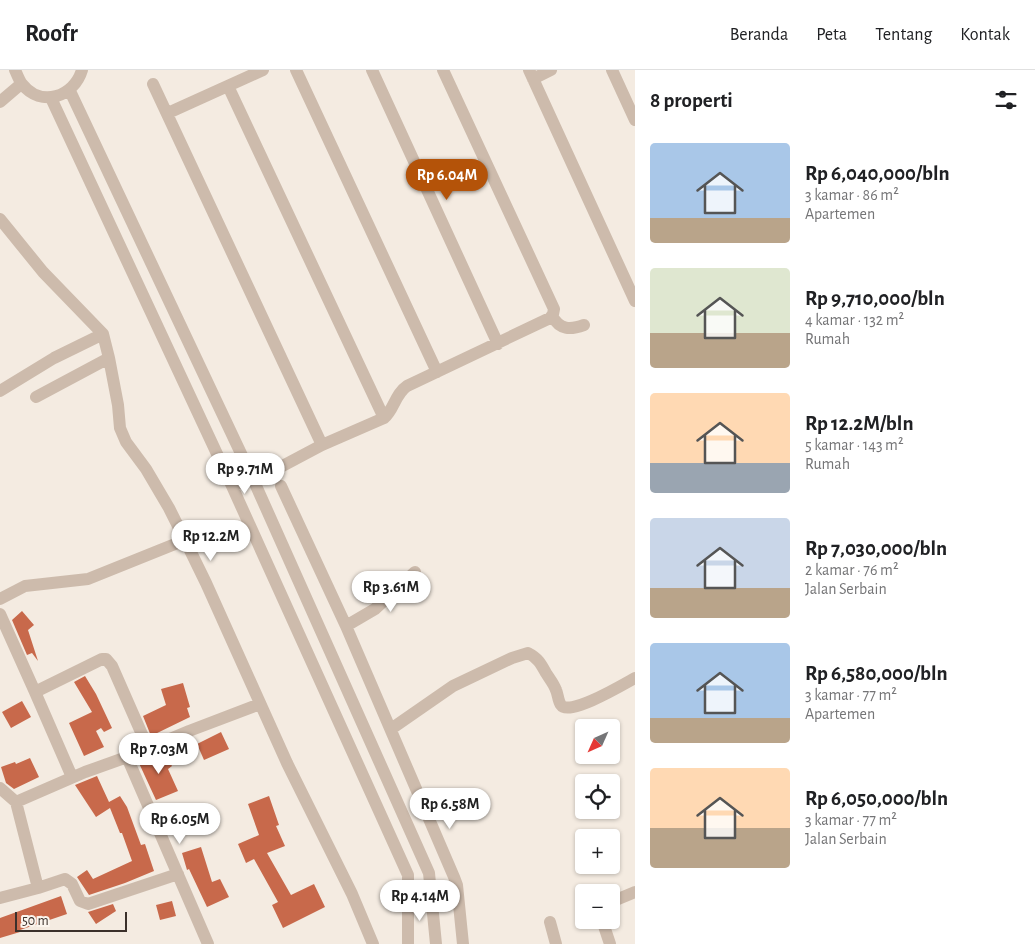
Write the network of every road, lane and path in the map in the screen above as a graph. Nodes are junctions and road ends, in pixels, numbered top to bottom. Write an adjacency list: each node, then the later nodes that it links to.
1 (15, 70): 10 (street)
2 (82, 70): 13 (street)
3 (263, 70): 12 (street)
4 (296, 70): 25 (street)
5 (372, 70): 23 (street)
6 (443, 70): 20 (street)
7 (551, 70): 9 (street)
8 (612, 70): 17 (street)
9 (531, 74): 19 (street)
10 (21, 84): 14 (street); 15 (street)
11 (153, 84): 16 (street)
12 (228, 86): 16 (street); 28 (street)
13 (70, 91): 14 (street); 30 (street)
14 (51, 98): 31 (street)
15 (0, 102)
16 (168, 113): 29 (street)
17 (635, 120)
18 (0, 219): 22 (street)
19 (635, 301)
20 (552, 316): 21 (street); 23 (street)
21 (584, 325)
22 (103, 334): 24 (street); 26 (street)
23 (498, 344): 25 (street)
24 (109, 358): 27 (street); 33 (street)
25 (437, 372): 28 (street)
26 (0, 391)
27 (36, 397)
28 (384, 418): 29 (street)
29 (322, 445): 30 (street)
30 (253, 479): 31 (street); 57 (street)
31 (232, 486): 56 (street)
32 (281, 486): 37 (street)
33 (185, 540): 35 (street); 40 (street)
34 (415, 572): 37 (street)
35 (0, 599)
36 (0, 614): 39 (street)
37 (346, 626): 41 (street)
38 (635, 678): 41 (street)
39 (35, 692): 42 (street); 44 (street)
40 (260, 704): 42 (street); 55 (street)
41 (391, 728): 58 (street)
42 (148, 748): 43 (street)
43 (127, 757): 44 (street); 47 (street)
44 (72, 778): 46 (street)
45 (0, 788): 46 (street)
46 (16, 802): 48 (street)
47 (178, 874): 48 (street); 54 (street)
48 (38, 888): 50 (street)
49 (635, 892): 51 (street)
50 (0, 898)
51 (620, 898)
52 (550, 922): 59 (street)
53 (605, 929): 60 (street)
54 (208, 944)
55 (373, 944)
56 (408, 944)
57 (436, 944)
58 (463, 944)
59 (556, 944)
60 (610, 944)

